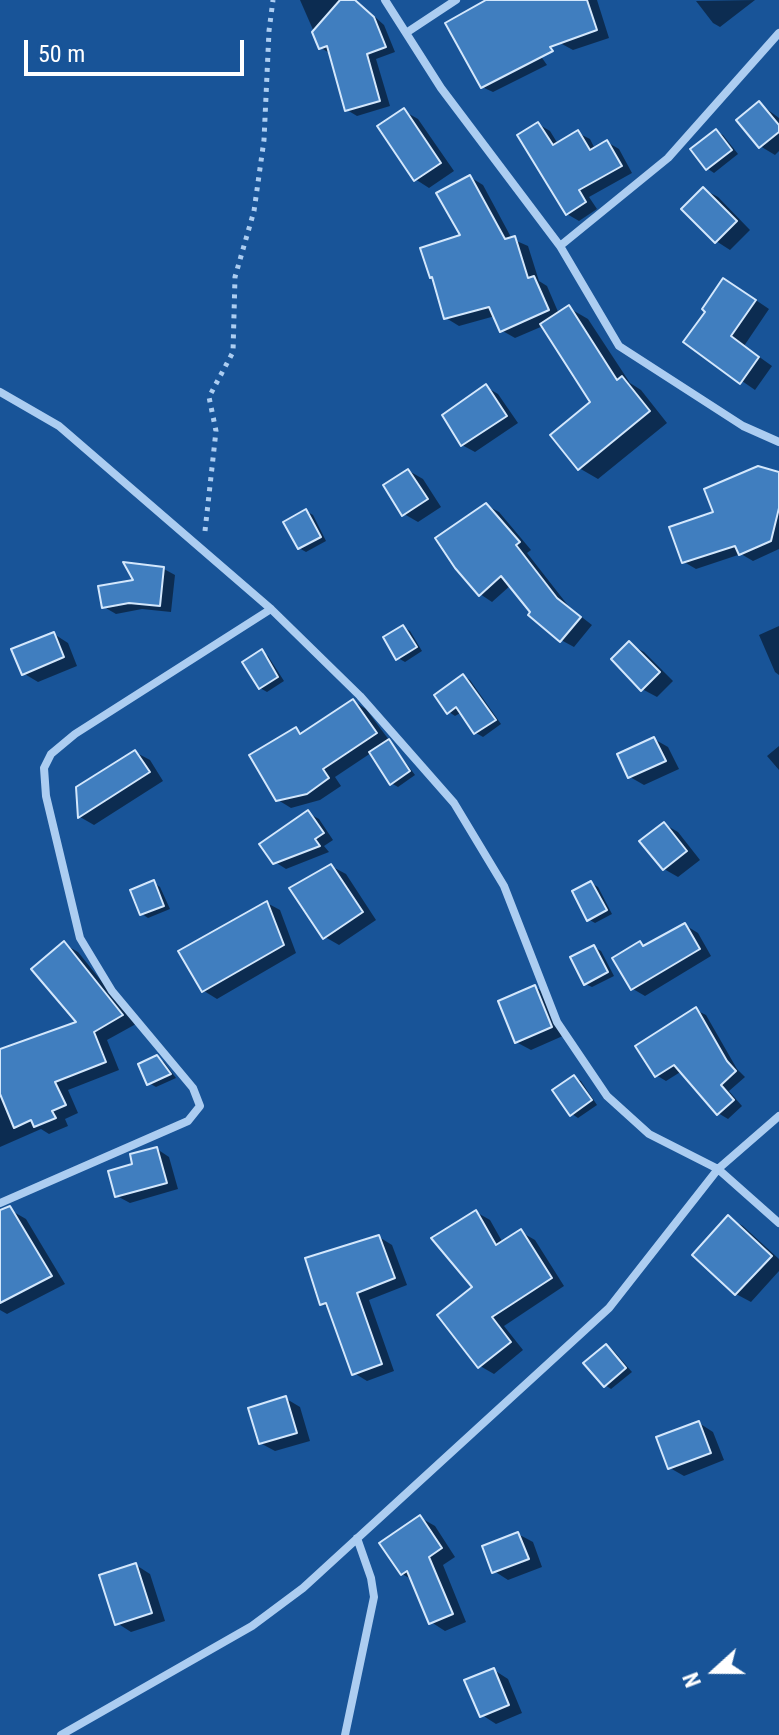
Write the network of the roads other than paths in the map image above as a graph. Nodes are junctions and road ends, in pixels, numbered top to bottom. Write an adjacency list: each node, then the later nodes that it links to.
1 (385, 0): 3 (street)
2 (456, 0): 3 (street)
3 (406, 33): 5 (street)
4 (779, 33): 5 (street)
5 (560, 246): 7 (street)
6 (0, 392): 8 (street)
7 (779, 442)
8 (271, 609): 10 (street); 11 (street)
9 (779, 1116): 10 (street)
10 (718, 1169): 12 (street); 13 (street)
11 (0, 1203)
12 (779, 1223)
13 (357, 1538): 14 (street); 15 (street)
14 (61, 1735)
15 (345, 1735)

